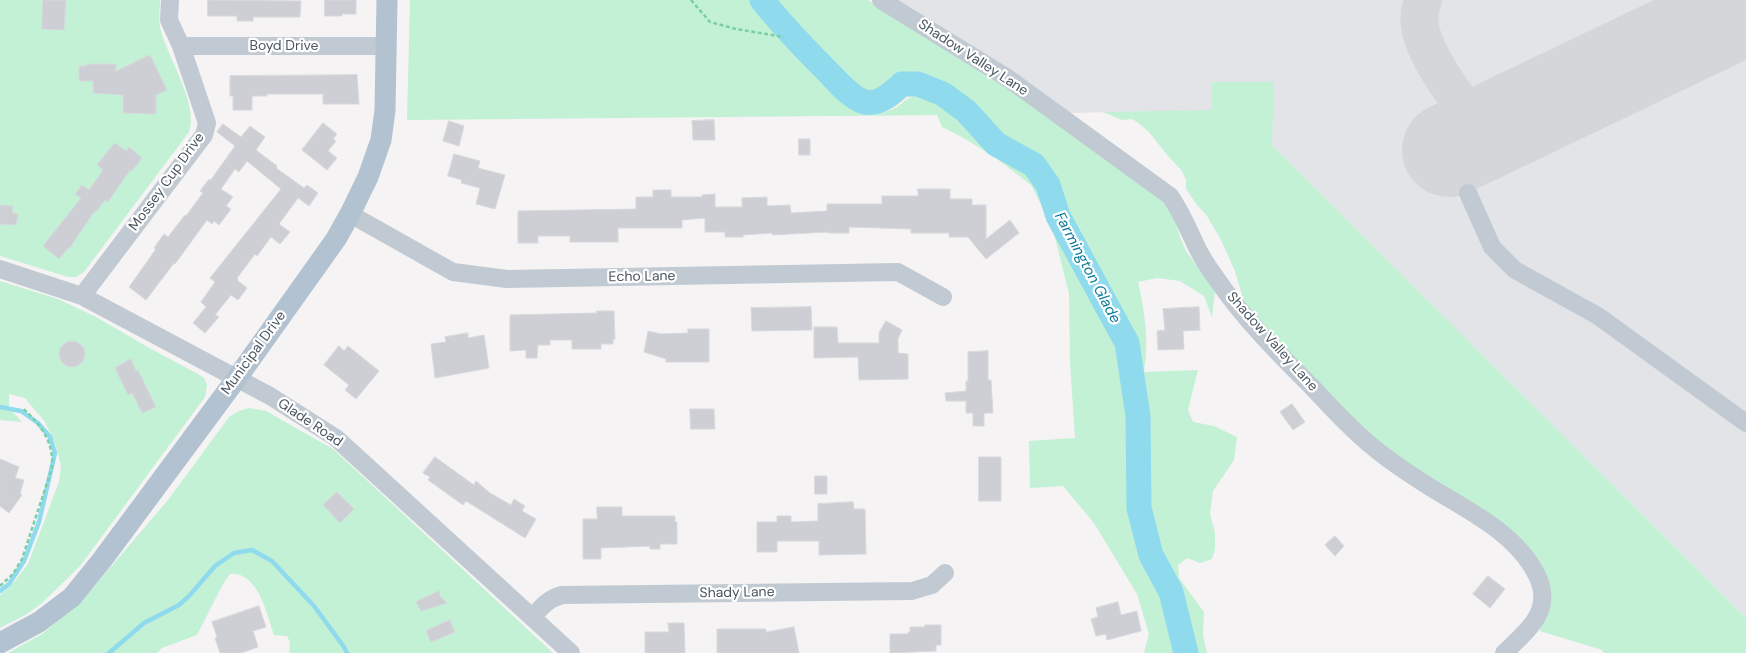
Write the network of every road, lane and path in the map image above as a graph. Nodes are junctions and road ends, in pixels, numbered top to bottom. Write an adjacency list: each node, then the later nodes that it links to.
1 (170, 0): 6 (street, Mossey Cup Drive)
2 (387, 0): 7 (main road, Municipal Drive)
3 (691, 0): 5 (path)
4 (881, 0): 21 (street, Shadow Valley Lane)
5 (784, 37)
6 (181, 46): 7 (street, Boyd Drive); 11 (street, Mossey Cup Drive)
7 (387, 46): 9 (main road, Municipal Drive)
8 (1468, 193): 15 (street)
9 (350, 214): 12 (street, Echo Lane); 13 (main road, Municipal Drive)
10 (0, 269): 11 (street, Glade Road)
11 (82, 296): 13 (street, Glade Road)
12 (943, 297)
13 (237, 378): 18 (street, Glade Road); 19 (main road, Municipal Drive)
14 (22, 408): 17 (path)
15 (1746, 423)
16 (945, 573): 18 (street, Shady Lane)
17 (0, 586)
18 (533, 617): 20 (street, Glade Road)
19 (0, 643)
20 (571, 653)
21 (1504, 653)

